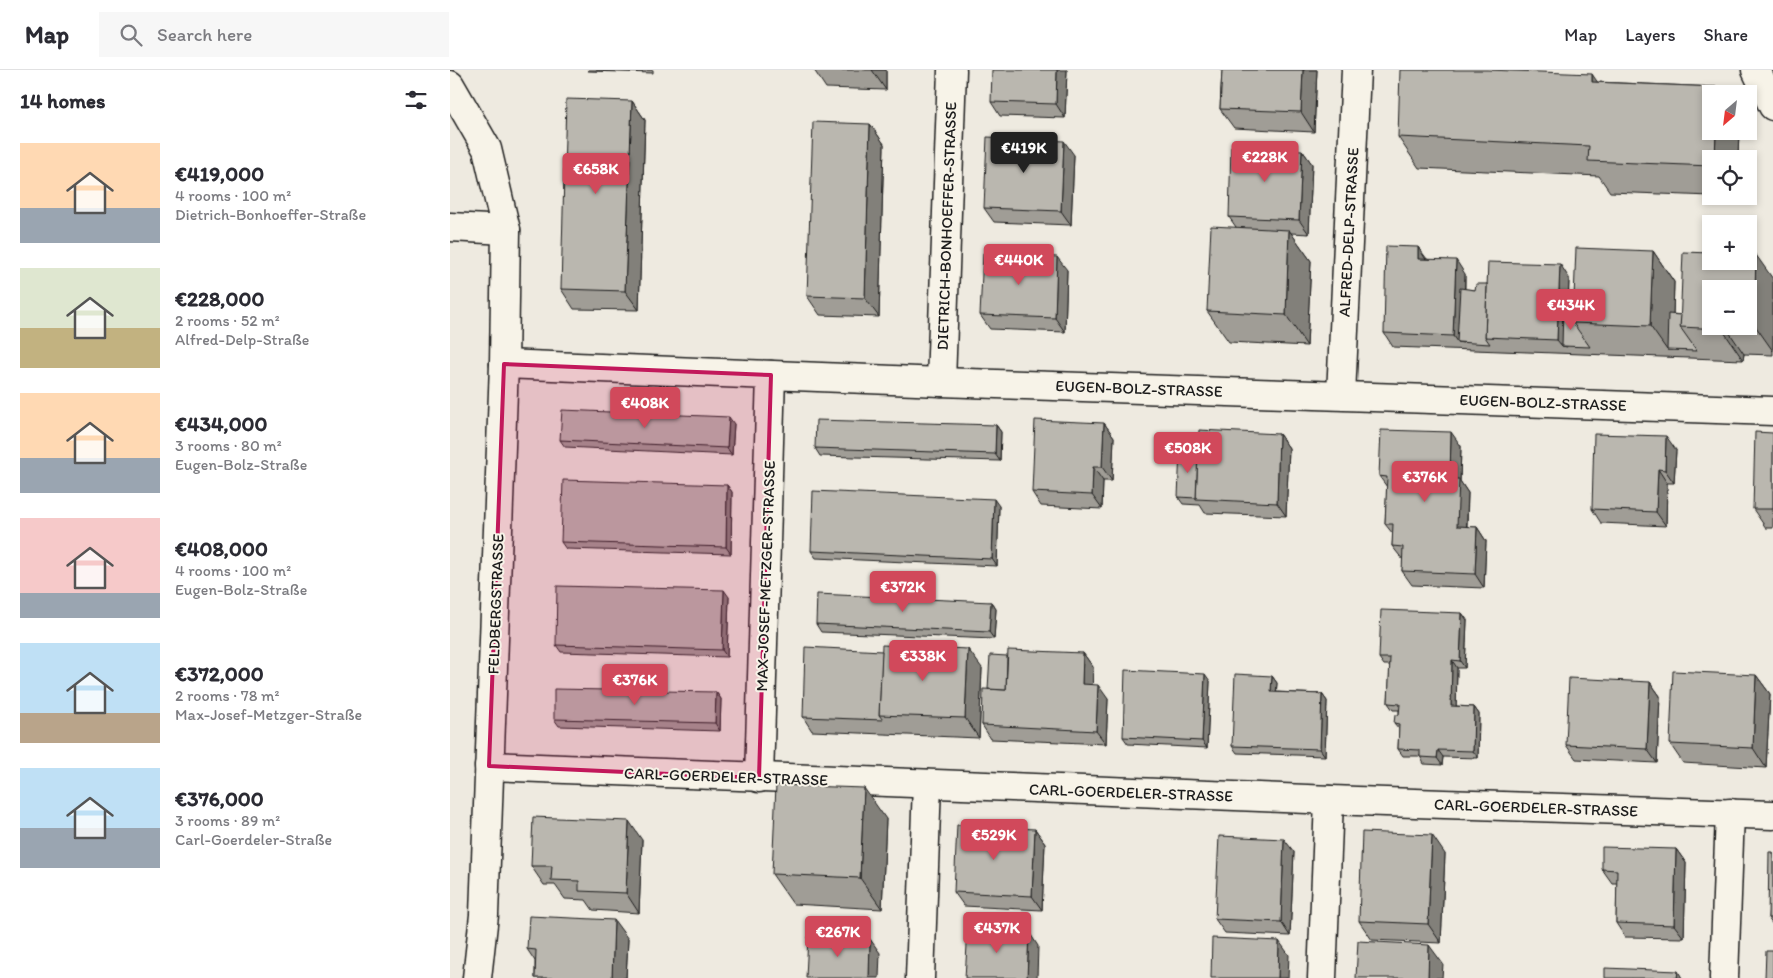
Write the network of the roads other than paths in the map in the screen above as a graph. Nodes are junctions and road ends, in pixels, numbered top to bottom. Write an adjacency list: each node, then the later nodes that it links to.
1 (952, 70): 10 (street, DIETRICH-BONHOEFFER-STRASSE)
2 (1356, 70): 11 (street, ALFRED-DELP-STRASSE)
3 (1756, 70): 5 (street)
4 (450, 85): 7 (street, FELDBERGSTRASSE)
5 (1773, 106)
6 (450, 227): 7 (street)
7 (506, 230): 8 (street, FELDBERGSTRASSE)
8 (504, 364): 9 (street, EUGEN-BOLZ-STRASSE); 13 (street, FELDBERGSTRASSE)
9 (771, 375): 10 (street, EUGEN-BOLZ-STRASSE); 14 (street, MAX-JOSEF-METZGER-STRASSE)
10 (941, 382): 11 (street, EUGEN-BOLZ-STRASSE)
11 (1341, 395): 12 (street, EUGEN-BOLZ-STRASSE)
12 (1773, 411)
13 (490, 766): 14 (street, CARL-GOERDELER-STRASSE); 19 (street, FELDBERGSTRASSE)
14 (759, 778): 15 (street, CARL-GOERDELER-STRASSE)
15 (927, 784): 16 (street, CARL-GOERDELER-STRASSE); 20 (street)
16 (1328, 800): 17 (street, CARL-GOERDELER-STRASSE); 21 (street)
17 (1730, 813): 18 (street, CARL-GOERDELER-STRASSE); 22 (street)
18 (1773, 814)
19 (477, 978)
20 (920, 978)
21 (1322, 978)
22 (1724, 978)

